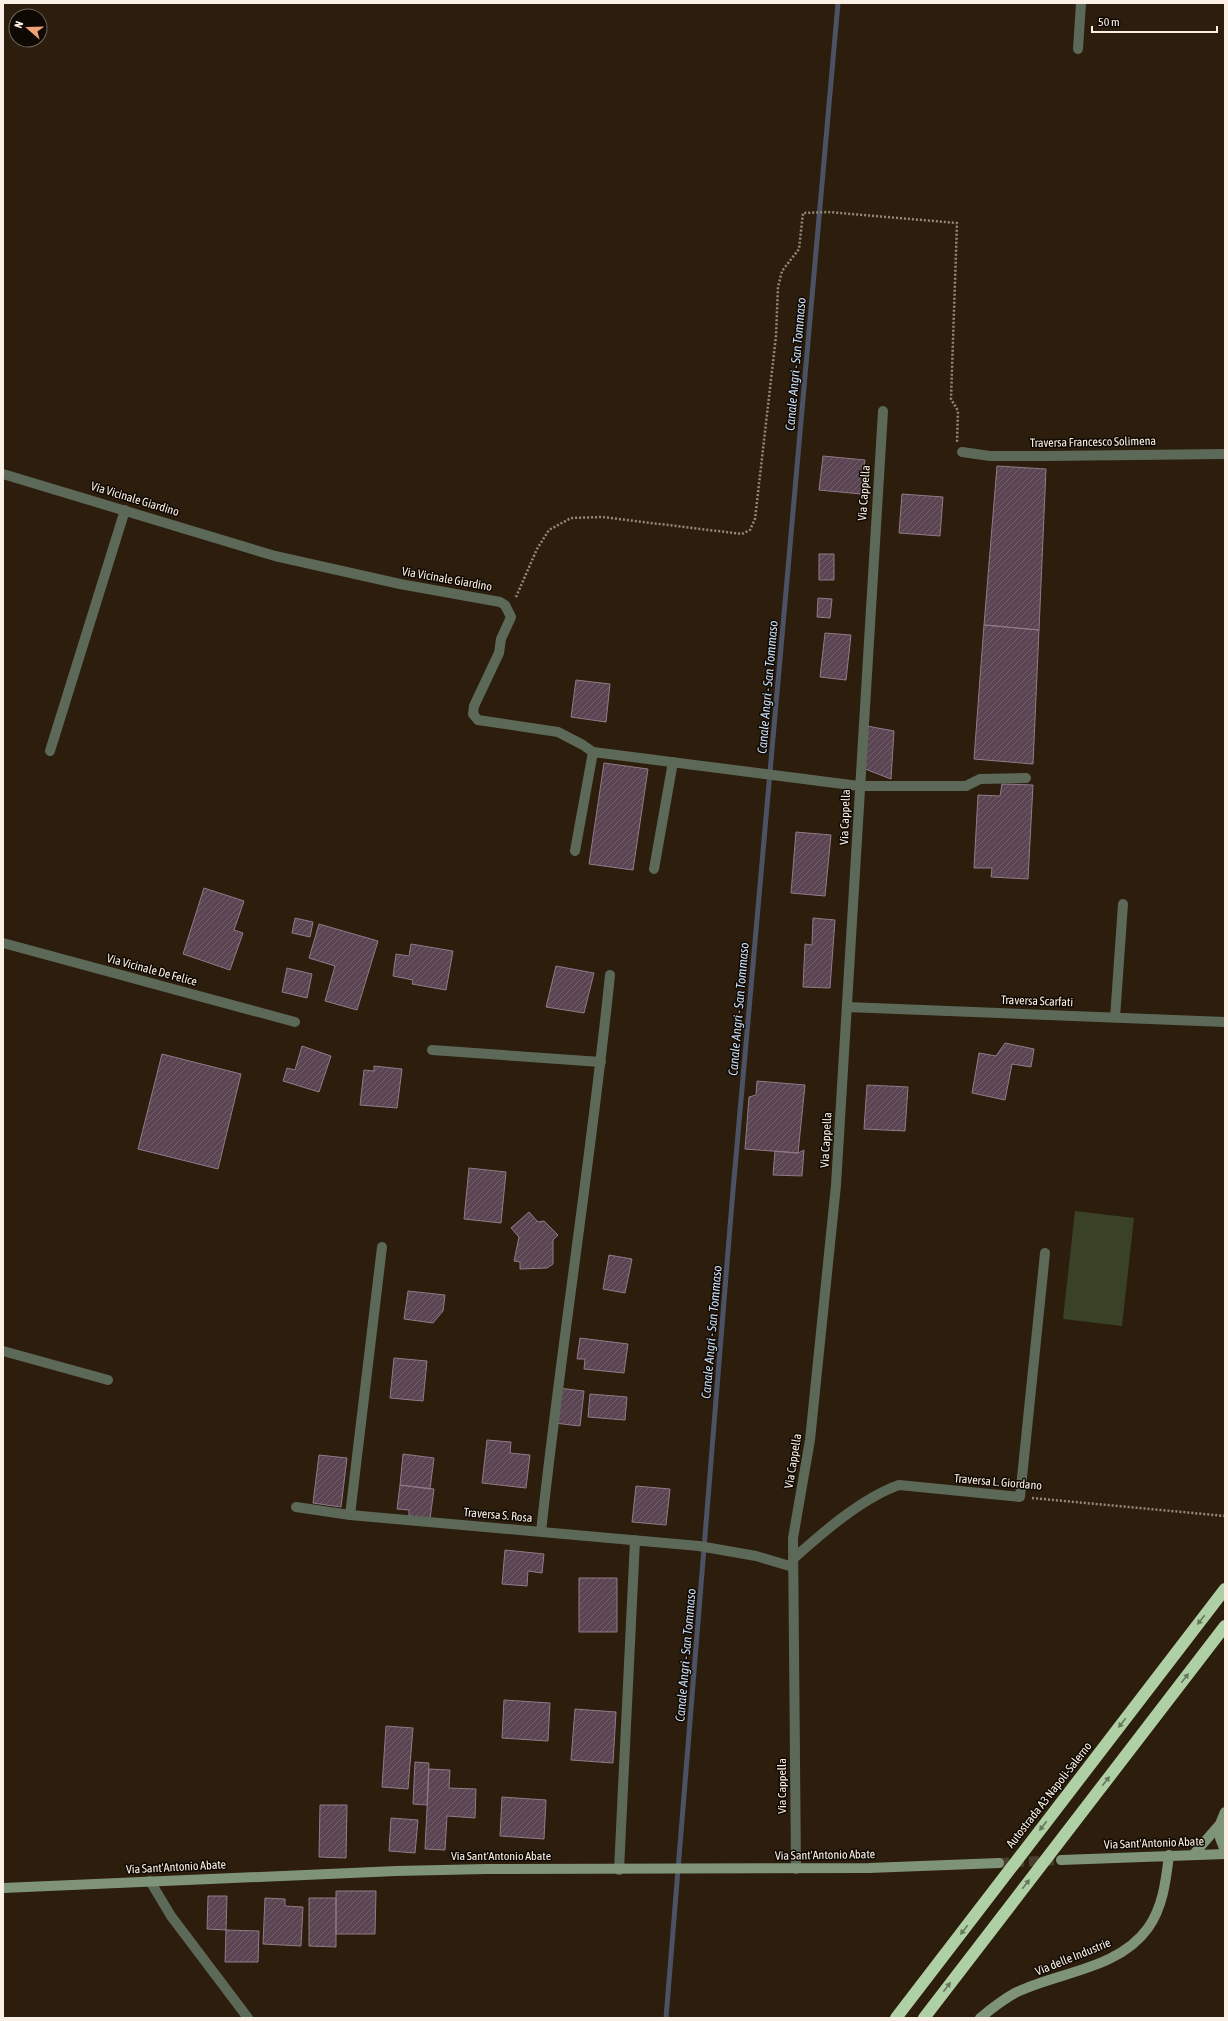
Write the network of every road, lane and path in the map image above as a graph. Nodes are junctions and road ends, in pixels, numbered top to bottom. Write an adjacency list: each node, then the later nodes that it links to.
1 (1081, 3): 2 (street)
2 (1078, 49)
3 (883, 411): 13 (street, Via Cappella)
4 (962, 452): 5 (street, Traversa Francesco Solimena); 8 (path)
5 (1225, 454)
6 (3, 474): 7 (street, Via Vicinale Giardino)
7 (125, 510): 8 (street, Via Vicinale Giardino); 9 (street)
8 (504, 605): 10 (street, Via Vicinale Giardino)
9 (50, 751)
10 (592, 752): 11 (street, Via Vicinale Giardino); 14 (street)
11 (673, 762): 13 (street, Via Vicinale Giardino); 15 (street)
12 (1026, 778): 13 (street, Via Vicinale Giardino)
13 (859, 786): 19 (street, Via Cappella)
14 (575, 851)
15 (654, 869)
16 (1123, 904): 20 (street)
17 (3, 943): 21 (street, Via Vicinale De Felice)
18 (610, 975): 24 (street)
19 (847, 1006): 20 (street, Traversa Scarfati); 35 (street, Via Cappella)
20 (1115, 1018): 22 (street, Traversa Scarfati)
21 (295, 1022)
22 (1225, 1022)
23 (432, 1050): 24 (street)
24 (601, 1062): 33 (street)
25 (382, 1247): 31 (street)
26 (1045, 1253): 29 (street)
27 (3, 1351): 28 (street)
28 (108, 1380)
29 (1020, 1497): 32 (path, Traversa L. Giordano); 35 (street, Traversa L. Giordano)
30 (296, 1507): 31 (street, Traversa S. Rosa)
31 (350, 1515): 33 (street, Traversa S. Rosa)
32 (1225, 1516)
33 (541, 1532): 34 (street, Traversa S. Rosa)
34 (635, 1540): 35 (street, Traversa S. Rosa); 46 (street)
35 (793, 1563): 45 (street, Via Cappella)
36 (1225, 1589): 50 (highway, Autostrada A3 Napoli-Salerno, one-way to 50)
37 (1225, 1626): 51 (highway, one-way to 37)
38 (1225, 1812): 39 (street)
39 (1220, 1824): 40 (street); 41 (street)
40 (1225, 1852): 41 (street, Via Sant'Antonio Abate)
41 (1194, 1854): 42 (street, Via Sant'Antonio Abate)
42 (1169, 1856): 43 (street, Via Sant'Antonio Abate); 52 (street, Via delle Industrie)
43 (1061, 1860)
44 (999, 1863): 45 (street, Via Sant'Antonio Abate)
45 (796, 1868): 46 (street, Via Sant'Antonio Abate)
46 (619, 1870): 47 (street, Via Sant'Antonio Abate)
47 (150, 1881): 48 (street, Via Sant'Antonio Abate); 49 (street)
48 (3, 1888)
49 (248, 2018)
50 (896, 2018)
51 (924, 2018)
52 (980, 2018)

